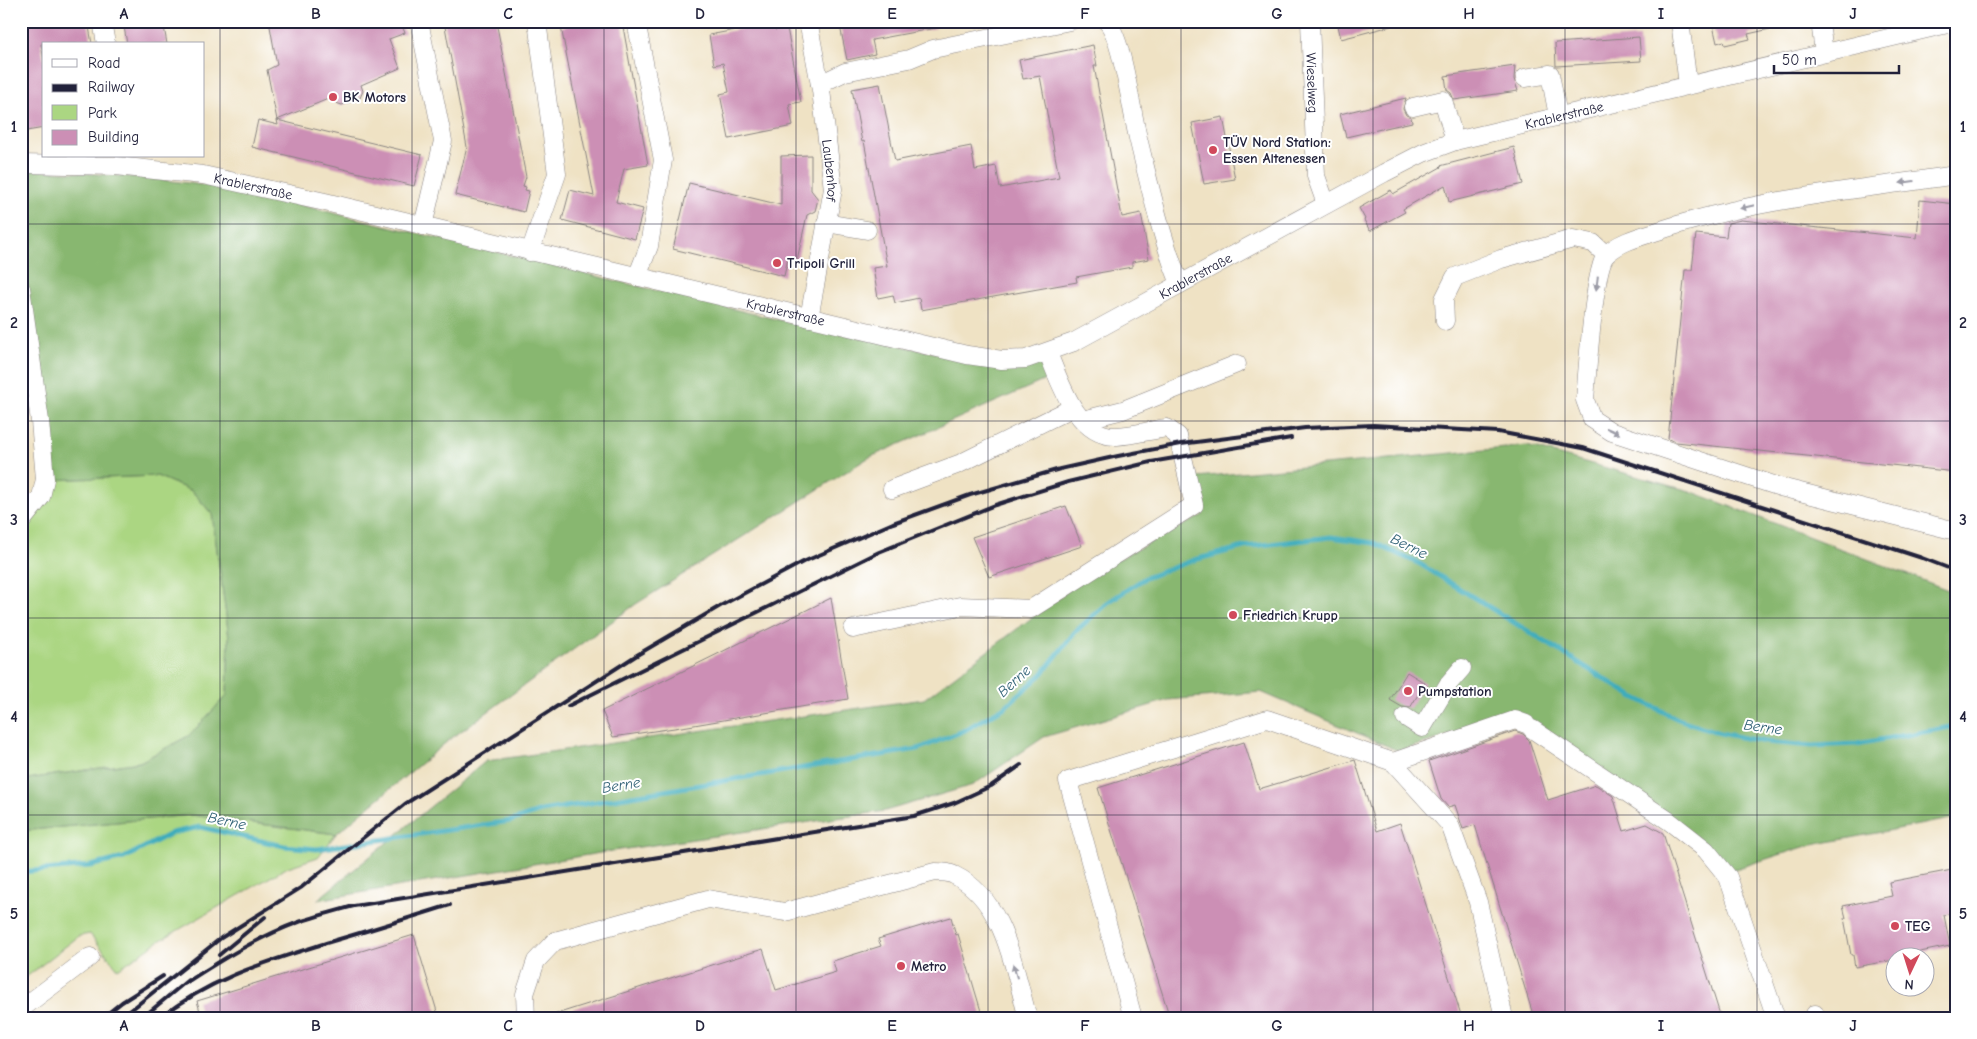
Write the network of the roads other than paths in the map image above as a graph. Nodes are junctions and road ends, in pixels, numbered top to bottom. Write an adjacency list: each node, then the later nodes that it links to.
1 (102, 21): 12 (street)
2 (418, 21): 25 (street)
3 (537, 21): 27 (street)
4 (636, 21): 29 (street)
5 (808, 21): 15 (street, Laubenhof)
6 (1070, 21): 15 (street)
7 (1106, 21): 30 (street)
8 (1310, 21): 23 (street, Wieselweg)
9 (1680, 21): 16 (street)
10 (1820, 21): 13 (street)
11 (1956, 22): 13 (street, Krablerstraße)
12 (106, 42)
13 (1824, 53): 16 (street, Krablerstraße)
14 (1525, 78): 18 (street)
15 (820, 84): 24 (street, Laubenhof)
16 (1688, 85): 18 (street, Krablerstraße)
17 (1413, 107): 19 (street)
18 (1558, 116): 19 (street, Krablerstraße)
19 (1455, 141): 23 (street, Krablerstraße)
20 (116, 161): 21 (street, Krablerstraße); 25 (street, Krablerstraße)
21 (21, 164)
22 (1956, 175): 28 (street, one-way to 28)
23 (1326, 204): 30 (street, Krablerstraße)
24 (826, 223): 26 (street); 32 (street, Laubenhof)
25 (423, 226): 27 (street, Krablerstraße)
26 (867, 230)
27 (530, 252): 29 (street, Krablerstraße)
28 (1606, 255): 33 (street); 39 (street, one-way to 39)
29 (637, 277): 32 (street, Krablerstraße)
30 (1180, 284): 34 (street, Krablerstraße)
31 (21, 288): 38 (street)
32 (809, 318): 34 (street, Krablerstraße)
33 (1445, 320)
34 (1048, 353): 36 (street)
35 (1237, 364): 36 (street)
36 (1078, 414): 37 (street); 40 (street)
37 (892, 489)
38 (21, 522)
39 (1956, 531)
40 (853, 629)
41 (1462, 668): 42 (street)
42 (1405, 717)
43 (1393, 762): 48 (street); 49 (street); 50 (street)
44 (90, 957): 45 (street)
45 (21, 1009)
46 (526, 1018): 47 (street, one-way to 46)
47 (1028, 1018)
48 (1133, 1018)
49 (1504, 1018)
50 (1776, 1018)

